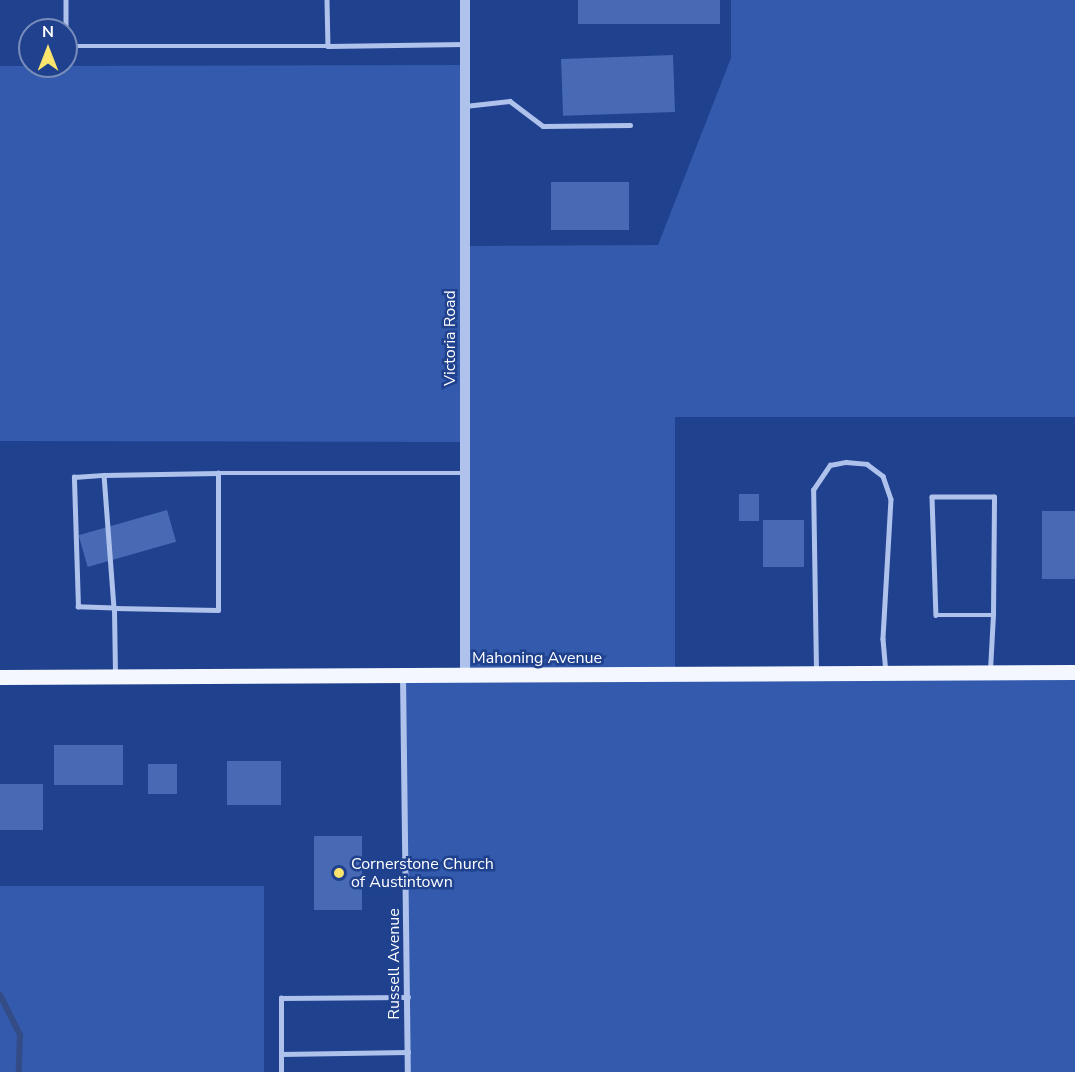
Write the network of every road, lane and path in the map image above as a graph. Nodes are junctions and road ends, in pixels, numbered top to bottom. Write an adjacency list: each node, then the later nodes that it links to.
1 (66, 0): 5 (lane)
2 (327, 0): 5 (lane)
3 (465, 0): 4 (street, Victoria Road)
4 (465, 44): 5 (lane); 6 (street, Victoria Road)
5 (328, 46)
6 (465, 106): 7 (lane); 9 (street, Victoria Road)
7 (630, 125)
8 (218, 473): 9 (lane); 10 (lane); 11 (lane)
9 (465, 473): 18 (street, Victoria Road)
10 (104, 476): 11 (lane); 11 (lane)
11 (114, 608): 20 (lane)
12 (993, 615): 12 (lane); 13 (lane)
13 (990, 672): 14 (main road, Mahoning Avenue); 15 (main road, Mahoning Avenue)
14 (1075, 672)
15 (886, 673): 16 (main road, Mahoning Avenue); 16 (lane)
16 (817, 674): 18 (main road, Mahoning Avenue)
17 (404, 676): 18 (main road, Mahoning Avenue); 20 (main road, Mahoning Avenue); 21 (street, Russell Avenue)
18 (465, 676)
19 (0, 677): 20 (main road, Mahoning Avenue)
20 (115, 677)
21 (408, 997): 22 (street, Russell Avenue); 23 (lane)
22 (408, 1052): 23 (lane); 25 (street, Russell Avenue)
23 (281, 1054): 24 (lane)
24 (281, 1072)
25 (408, 1072)

